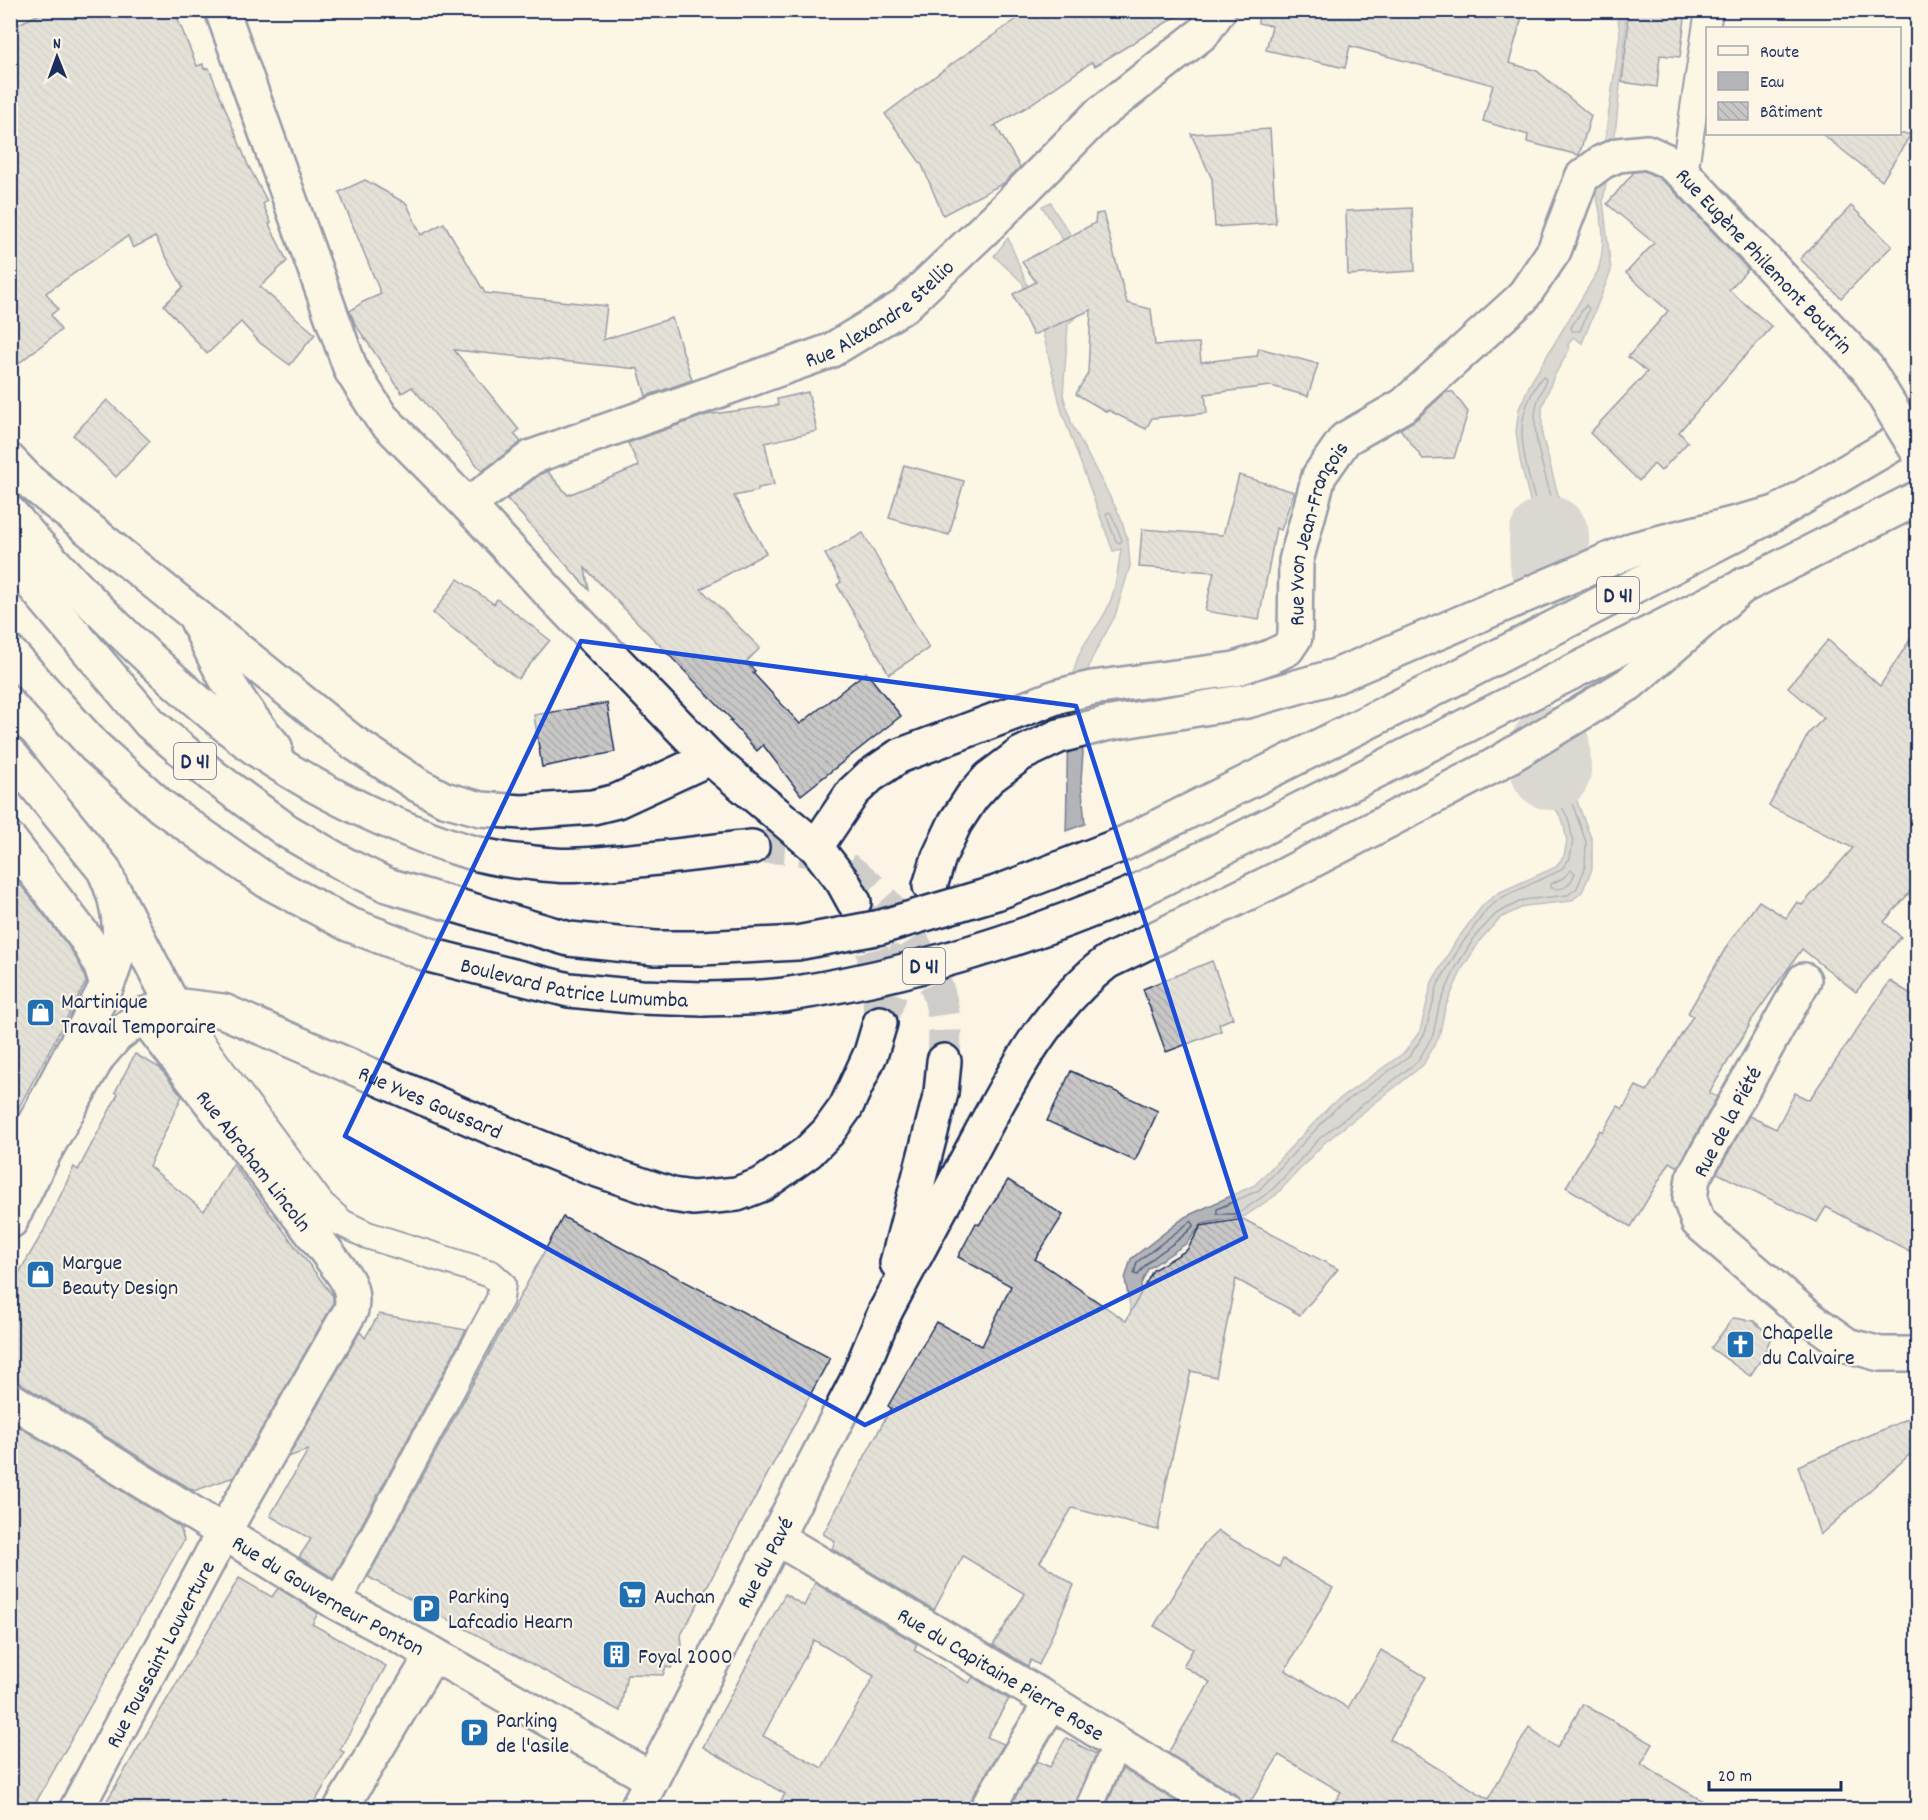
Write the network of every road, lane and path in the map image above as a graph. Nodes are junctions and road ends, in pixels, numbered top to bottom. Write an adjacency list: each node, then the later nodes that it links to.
1 (222, 10): 10 (main road)
2 (1219, 10): 10 (main road, Rue Alexandre Stellio)
3 (1709, 10): 4 (lane, Rue Eugène Philemont Boutrin)
4 (1706, 27)
5 (1706, 30): 6 (lane, Rue Eugène Philemont Boutrin)
6 (1684, 174): 7 (main road, Rue Eugène Philemont Boutrin, bridge); 21 (main road, Rue Yvon Jean-François)
7 (1905, 448): 12 (main road, D 41)
8 (20, 471): 15 (main road)
9 (1917, 498): 14 (main road, D 41)
10 (468, 505): 18 (main road)
11 (10, 513): 19 (main road)
12 (1776, 513): 13 (main road, Boulevard Patrice Lumumba / D 41, bridge); 23 (main road)
13 (10, 558)
14 (1745, 584): 16 (main road, Boulevard Patrice Lumumba / D 41, bridge); 34 (main road)
15 (194, 614): 18 (main road); 19 (main road)
16 (10, 652)
17 (10, 754): 24 (main road)
18 (710, 758): 21 (main road)
19 (302, 778): 20 (main road)
20 (752, 847)
21 (816, 847): 25 (main road)
22 (14, 849): 27 (main road)
23 (930, 886)
24 (115, 893): 27 (main road); 28 (main road)
25 (854, 902)
26 (1804, 980): 35 (main road, Rue de la Piété)
27 (107, 986): 32 (main road)
28 (173, 1005): 29 (main road, Rue Yves Goussard); 30 (main road, Rue Yves Goussard); 39 (lane)
29 (142, 1015): 32 (main road, Rue Yves Goussard); 33 (main road, Rue Abraham Lincoln)
30 (880, 1023)
31 (944, 1061): 34 (main road)
32 (11, 1222)
33 (351, 1310): 37 (main road, Rue Toussaint Louverture)
34 (885, 1312): 38 (main road, Rue du Pavé)
35 (1917, 1352)
36 (10, 1400): 37 (main road, Rue du Gouverneur Ponton)
37 (223, 1533): 39 (main road, Rue du Gouverneur Ponton); 44 (main road, Rue Toussaint Louverture)
38 (777, 1538): 41 (main road, Rue du Capitaine Pierre Rose); 43 (main road, Rue du Pavé)
39 (338, 1604): 40 (main road, Rue du Gouverneur Ponton)
40 (433, 1654): 43 (main road, Rue du Gouverneur Ponton); 45 (main road)
41 (1052, 1702): 42 (main road, Rue du Capitaine Pierre Rose); 46 (main road)
42 (1118, 1743): 47 (lane); 48 (main road, Rue du Capitaine Pierre Rose)
43 (647, 1799)
44 (76, 1809)
45 (340, 1809)
46 (986, 1809)
47 (1088, 1809)
48 (1225, 1809)

